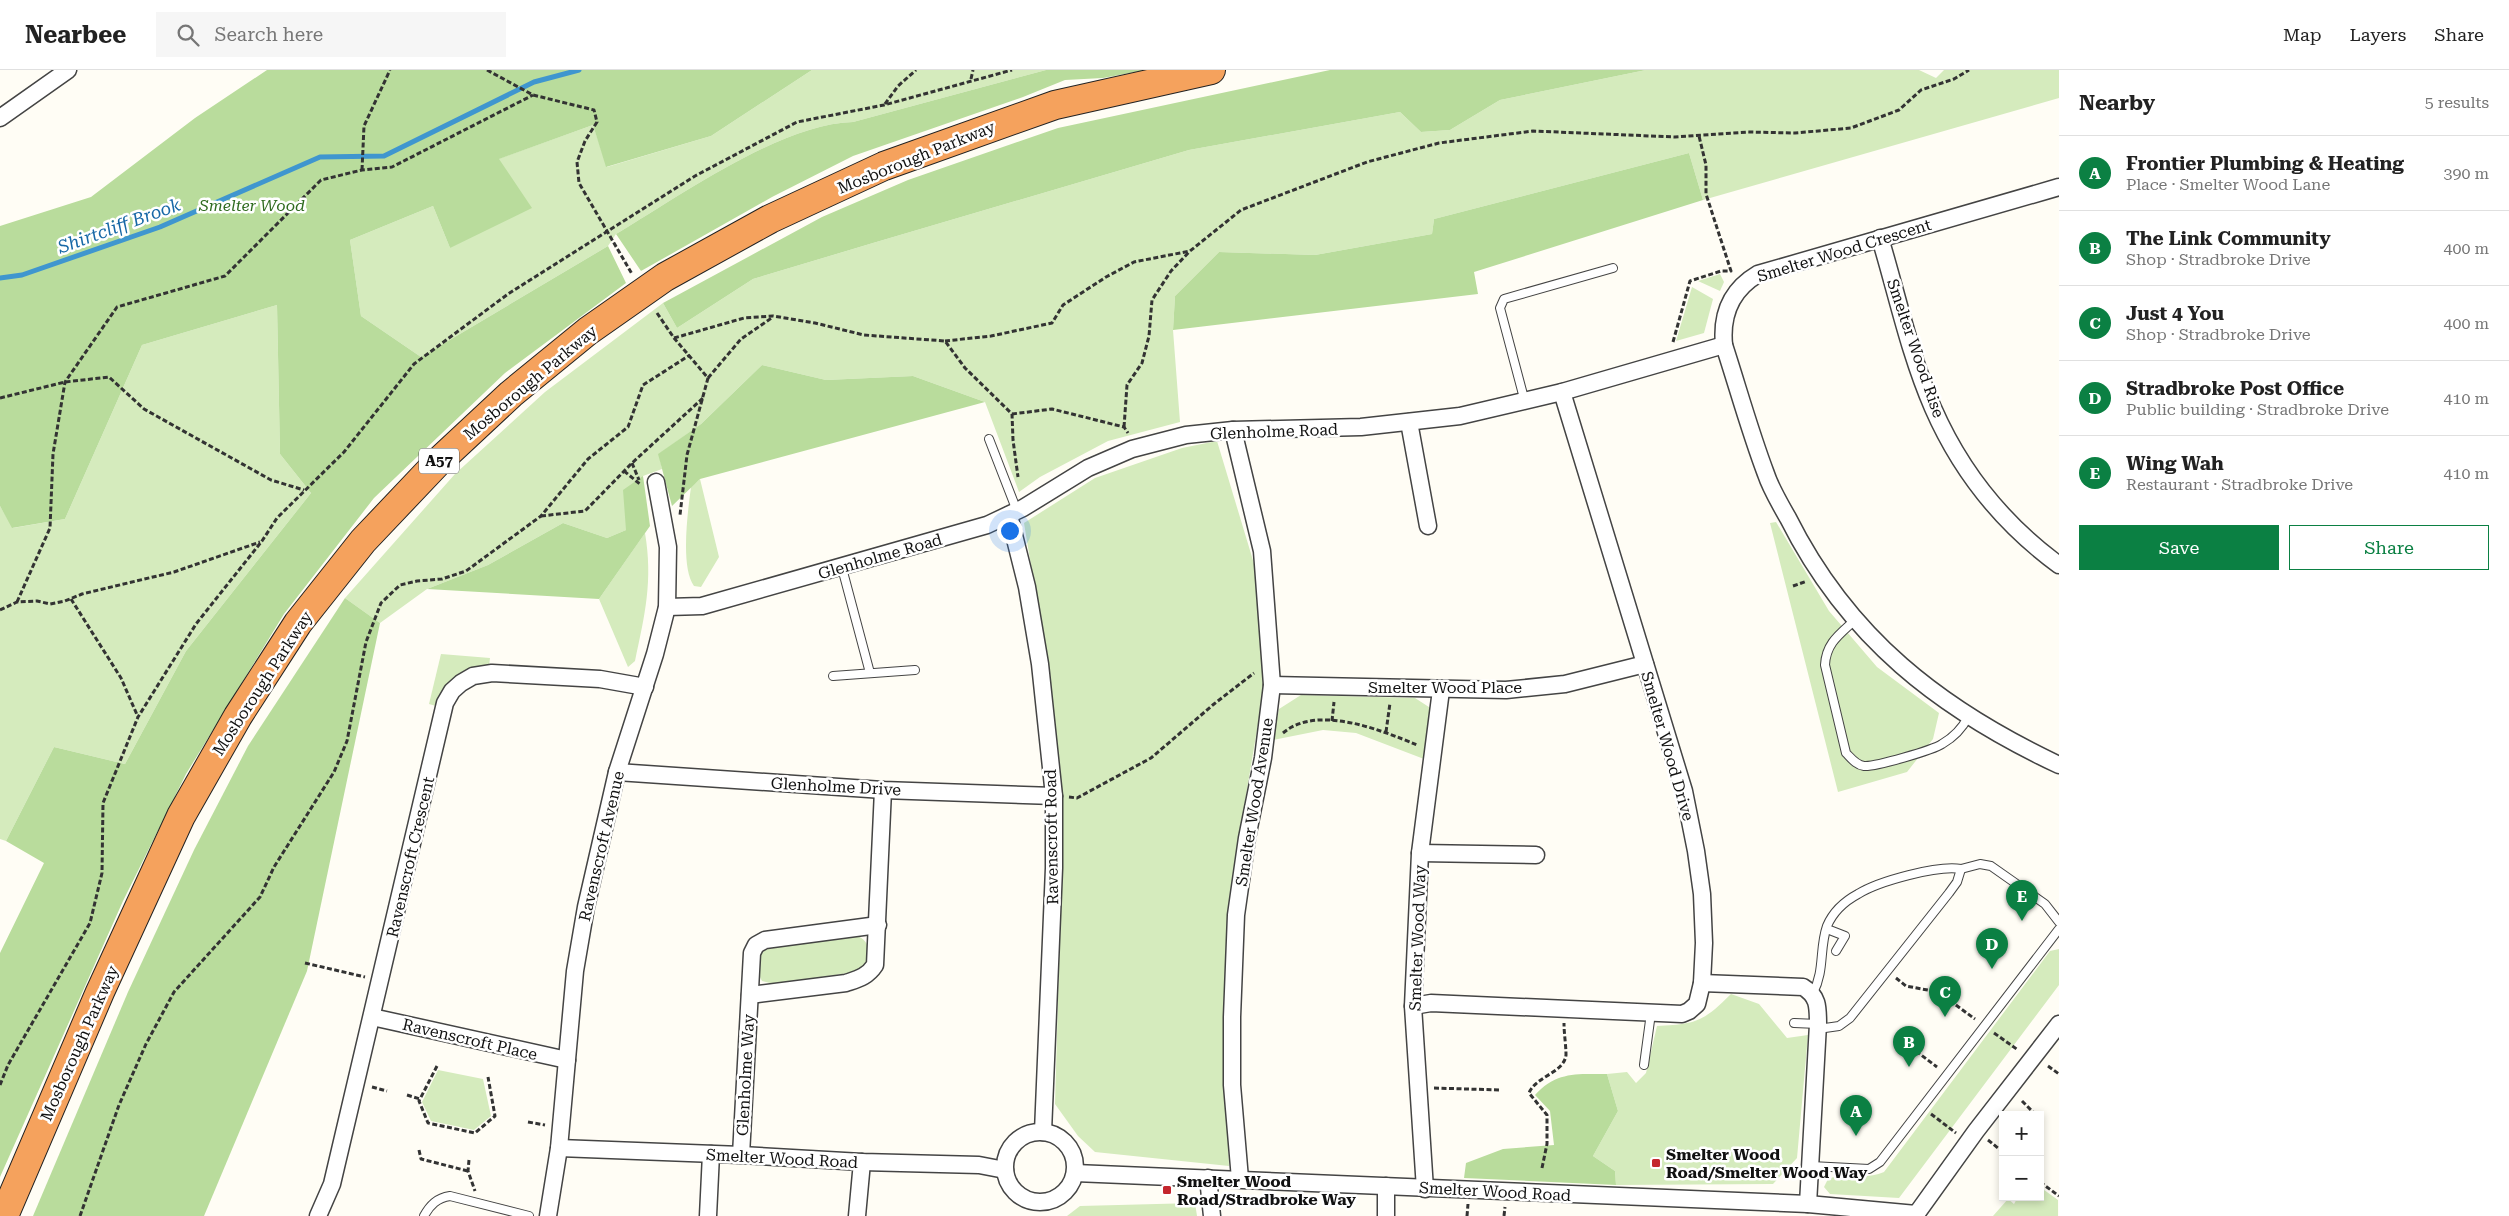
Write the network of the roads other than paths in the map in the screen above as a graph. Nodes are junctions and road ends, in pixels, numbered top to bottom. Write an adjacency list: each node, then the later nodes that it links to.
1 (68, 70): 3 (street)
2 (1211, 70): 66 (highway, Mosborough Parkway / A57)
3 (0, 118)
4 (2059, 187): 5 (street, Smelter Wood Crescent)
5 (1880, 238): 7 (street, Smelter Wood Crescent); 16 (street, Smelter Wood Rise)
6 (1613, 268): 9 (lane)
7 (1724, 344): 8 (street, Glenholme Road); 19 (street, Smelter Wood Crescent)
8 (1562, 392): 9 (street, Glenholme Road); 20 (street, Smelter Wood Drive)
9 (1525, 402): 10 (street, Glenholme Road)
10 (1409, 422): 11 (street, Glenholme Road); 15 (street)
11 (1232, 430): 14 (street, Glenholme Road); 24 (street, Smelter Wood Avenue)
12 (989, 439): 14 (lane)
13 (656, 482): 18 (street, Ravenscroft Avenue)
14 (1013, 513): 17 (street, Glenholme Road); 31 (street, Ravenscroft Road)
15 (1428, 526)
16 (2059, 565)
17 (842, 568): 18 (street, Glenholme Road); 22 (lane)
18 (667, 607): 25 (street, Ravenscroft Avenue)
19 (1855, 620): 27 (street, Smelter Wood Crescent); 27 (lane)
20 (1645, 664): 26 (street, Smelter Wood Place); 40 (street, Smelter Wood Drive)
21 (915, 670): 22 (lane)
22 (870, 673): 23 (lane)
23 (833, 676)
24 (1272, 685): 26 (street, Smelter Wood Place); 60 (street, Smelter Wood Avenue)
25 (645, 687): 29 (street, Ravenscroft Avenue); 45 (street, Ravenscroft Crescent)
26 (1441, 690): 32 (street, Smelter Wood Way)
27 (1968, 716): 28 (street, Smelter Wood Crescent)
28 (2059, 765)
29 (617, 772): 30 (street, Glenholme Drive); 49 (street, Ravenscroft Avenue)
30 (883, 790): 31 (street, Glenholme Drive); 36 (street, Glenholme Way)
31 (1054, 796): 51 (street, Ravenscroft Road)
32 (1420, 853): 33 (street); 43 (street, Smelter Wood Way)
33 (1536, 855)
34 (1961, 869): 35 (lane); 37 (lane); 48 (lane)
35 (2059, 922)
36 (878, 925): 42 (street, Glenholme Way); 42 (street, Glenholme Way)
37 (1827, 929): 39 (lane); 41 (lane)
38 (2059, 929): 56 (lane)
39 (1836, 951)
40 (1702, 982): 41 (street); 44 (street, Smelter Wood Drive)
41 (1813, 993): 48 (street)
42 (750, 995): 54 (street, Glenholme Way)
43 (1413, 1006): 44 (street, Smelter Wood Drive); 62 (street, Smelter Wood Way)
44 (1651, 1013): 50 (lane)
45 (372, 1017): 49 (street, Ravenscroft Place); 67 (street, Ravenscroft Crescent)
46 (1794, 1023): 48 (lane)
47 (2059, 1024): 65 (street)
48 (1818, 1026): 56 (street)
49 (567, 1060): 52 (street, Ravenscroft Avenue)
50 (1644, 1065)
51 (1043, 1132): 57 (street); 58 (street)
52 (560, 1148): 53 (street, Smelter Wood Road); 70 (street, Ravenscroft Avenue)
53 (711, 1154): 54 (street, Smelter Wood Road); 71 (street)
54 (740, 1155): 55 (street, Smelter Wood Road)
55 (862, 1162): 57 (street, Smelter Wood Road); 72 (street)
56 (1811, 1166): 63 (street)
57 (1004, 1170): 64 (street)
58 (1075, 1173): 59 (street, Smelter Wood Road); 64 (street)
59 (1208, 1178): 60 (street, Smelter Wood Road); 73 (street)
60 (1240, 1179): 61 (street, Smelter Wood Road)
61 (1386, 1186): 62 (street, Smelter Wood Road); 74 (street)
62 (1425, 1188): 63 (street, Smelter Wood Road)
63 (1808, 1204): 65 (street, Smelter Wood Road)
64 (1038, 1209)
65 (1916, 1215)
66 (4, 1216)
67 (318, 1216)
68 (424, 1216): 69 (lane)
69 (529, 1216)
70 (548, 1216)
71 (708, 1216)
72 (856, 1216)
73 (1212, 1216)
74 (1386, 1216)

